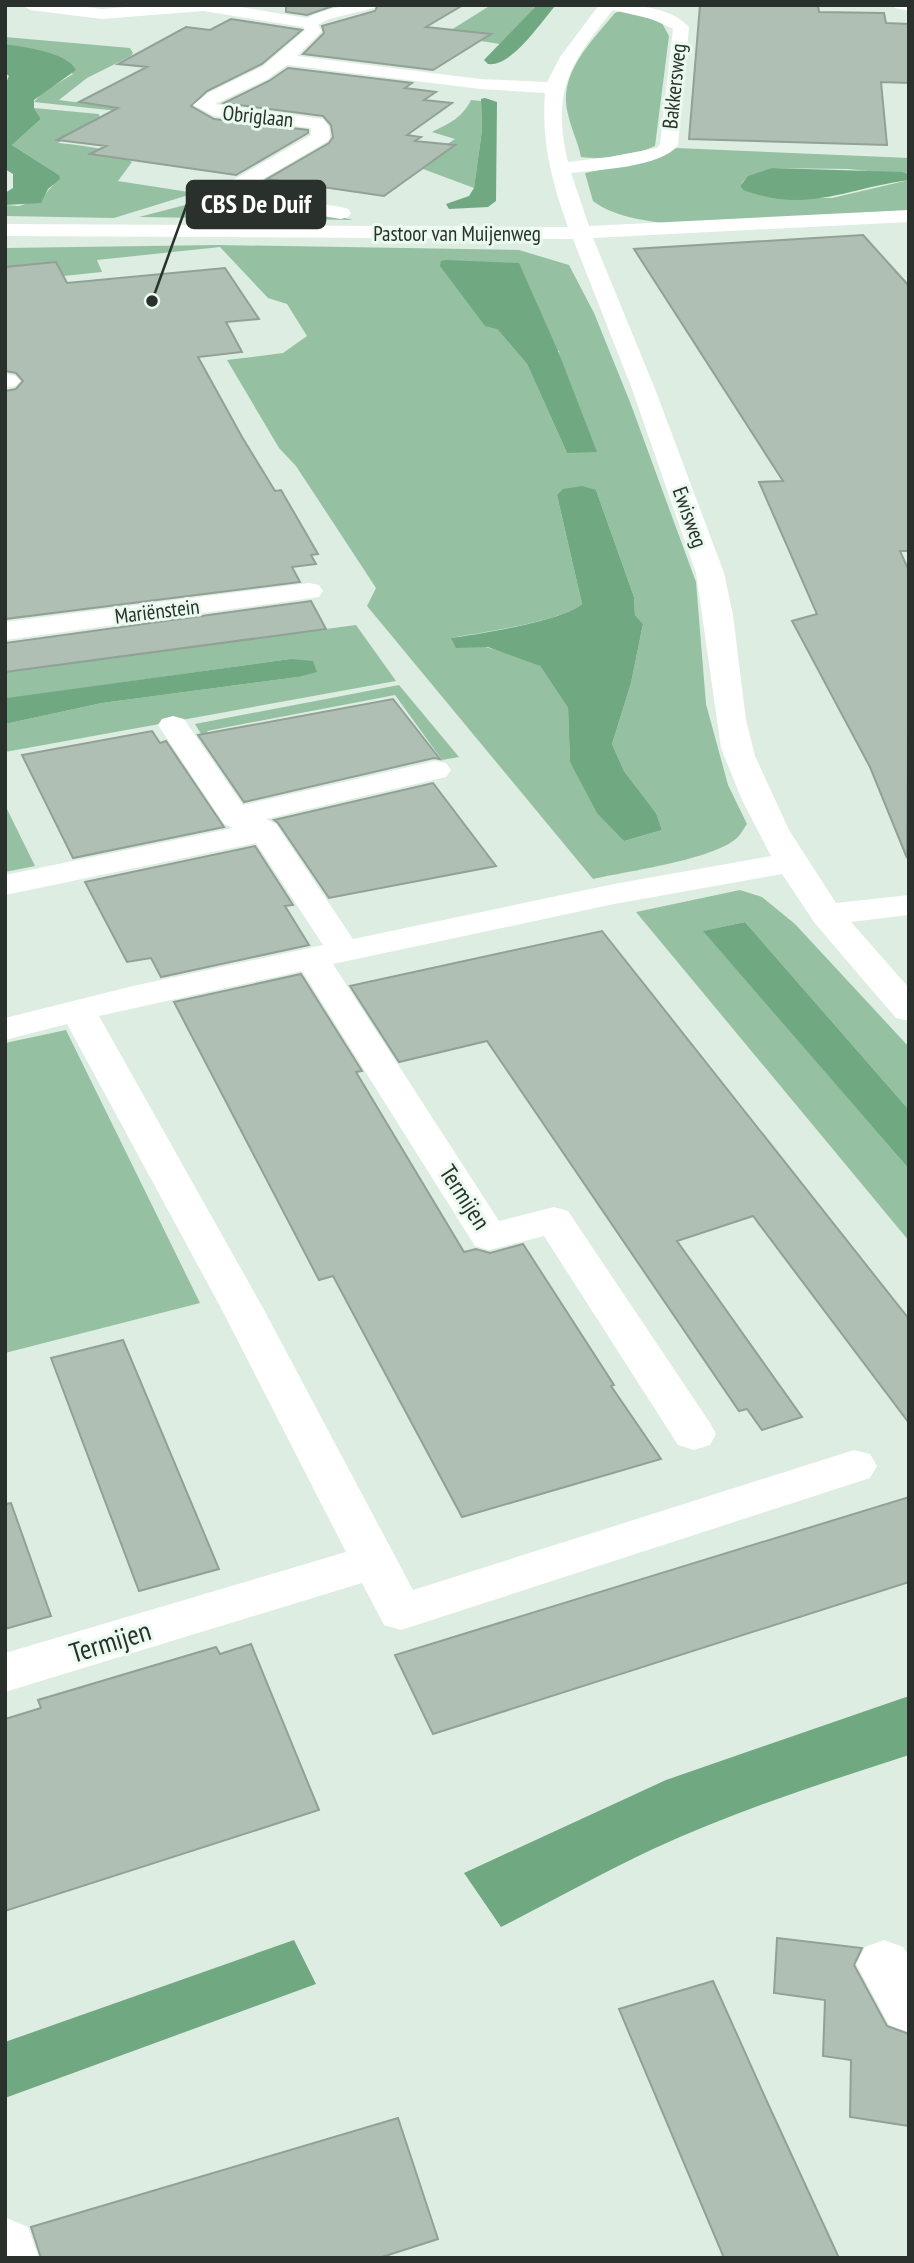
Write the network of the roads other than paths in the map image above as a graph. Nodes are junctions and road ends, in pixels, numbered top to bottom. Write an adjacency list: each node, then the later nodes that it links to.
1 (30, 5): 7 (street)
2 (368, 5): 8 (street)
3 (608, 5): 10 (street, Ewisweg)
4 (614, 5): 11 (street, Bakkersweg)
5 (901, 5): 6 (street)
6 (909, 6)
7 (153, 7): 8 (street)
8 (309, 23): 9 (street, Obriglaan)
9 (284, 59): 10 (street); 12 (street, Obriglaan)
10 (554, 88): 11 (street, Ewisweg)
11 (561, 168): 15 (street, Ewisweg)
12 (341, 213)
13 (909, 216): 15 (street, Pastoor van Muijenweg)
14 (5, 230): 15 (street, Pastoor van Muijenweg)
15 (579, 233): 22 (street, Ewisweg)
16 (309, 591): 17 (street, Mariënstein)
17 (5, 631)
18 (173, 725): 20 (street)
19 (435, 769): 20 (street)
20 (235, 817): 21 (street)
21 (265, 831): 23 (street); 26 (street, Termijen)
22 (791, 862): 25 (street, Ewisweg); 26 (street)
23 (5, 885)
24 (909, 905): 25 (street)
25 (826, 915): 27 (street, Ewisweg)
26 (328, 955): 28 (street); 30 (street, Termijen)
27 (909, 1010)
28 (78, 1012): 29 (street); 32 (street)
29 (5, 1029)
30 (694, 1434)
31 (854, 1466): 32 (street)
32 (376, 1561): 33 (street, Termijen)
33 (5, 1673)

